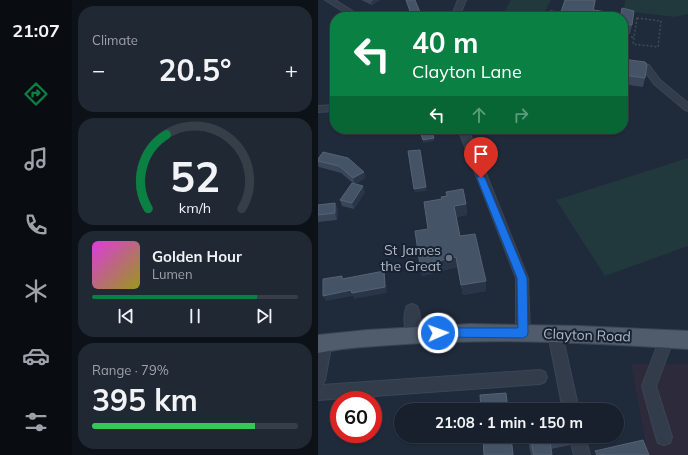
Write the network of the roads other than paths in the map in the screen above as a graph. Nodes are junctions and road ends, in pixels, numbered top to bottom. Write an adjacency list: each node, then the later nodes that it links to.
1 (329, 0): 3 (street)
2 (462, 0): 4 (street)
3 (349, 12)
4 (457, 12)
5 (628, 65): 7 (street)
6 (330, 108): 8 (street)
7 (688, 108)
8 (318, 109)
9 (465, 134): 11 (street)
10 (412, 310): 12 (street)
11 (523, 333): 12 (main road, Clayton Road); 13 (main road, Clayton Road)
12 (413, 334): 16 (main road, Clayton Road)
13 (555, 334): 14 (main road, Clayton Road); 20 (street)
14 (667, 338): 15 (main road, Clayton Road); 21 (street)
15 (688, 340)
16 (322, 343): 18 (street)
17 (540, 377): 19 (street)
18 (318, 380)
19 (318, 393)
20 (570, 403)
21 (664, 437)
22 (579, 443): 23 (street)
23 (582, 455)

